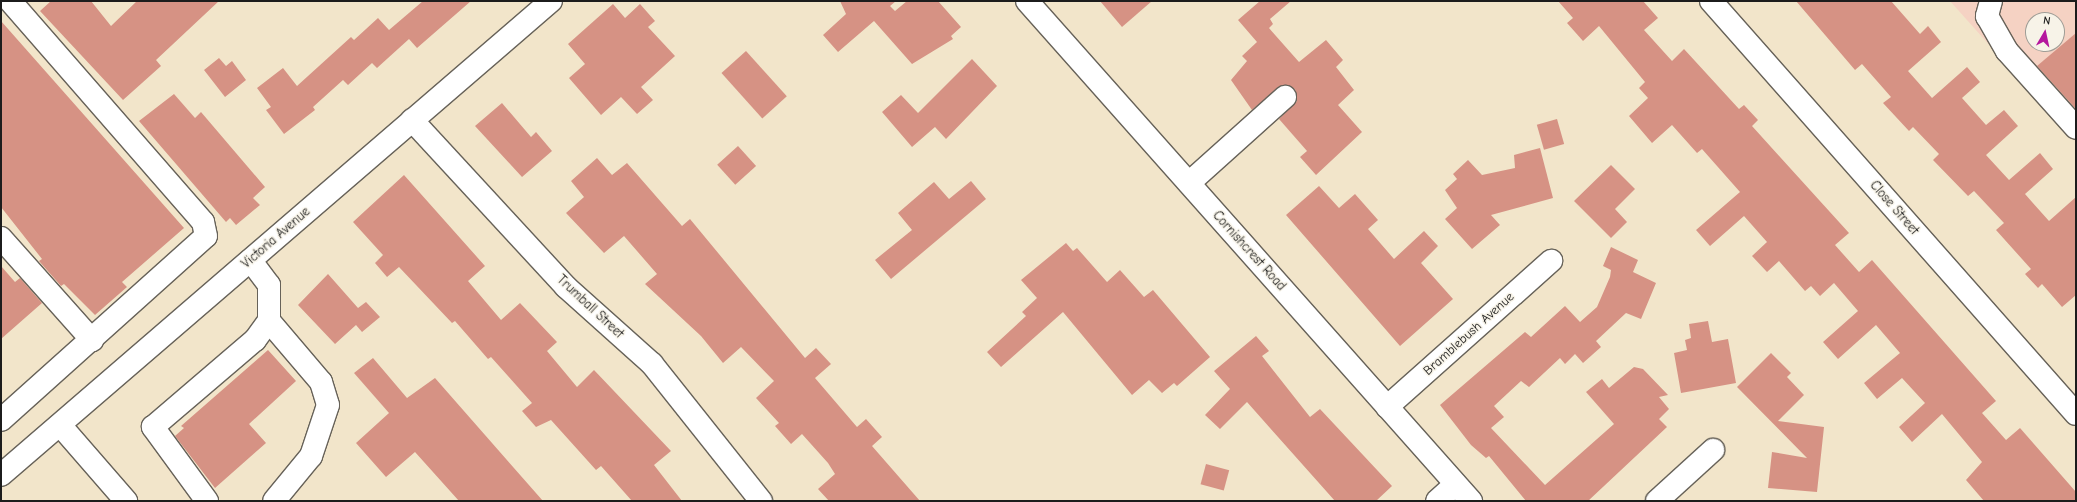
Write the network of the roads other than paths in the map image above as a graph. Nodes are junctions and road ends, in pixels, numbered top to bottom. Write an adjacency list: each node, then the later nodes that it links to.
1 (10, 1): 14 (street)
2 (1027, 1): 9 (street, Cornishcrest Road)
3 (1712, 1): 16 (street, Close Street)
4 (1991, 1): 8 (street)
5 (539, 5): 7 (street, Victoria Avenue)
6 (1285, 97): 9 (street)
7 (412, 120): 11 (street, Victoria Avenue); 25 (street, Trumball Street)
8 (2076, 128)
9 (1189, 183): 15 (street, Cornishcrest Road)
10 (1, 238): 14 (street)
11 (250, 260): 13 (street); 18 (street, Victoria Avenue)
12 (1551, 261): 15 (street, Bramblebush Avenue)
13 (269, 321): 23 (street); 24 (street)
14 (92, 340): 17 (street)
15 (1387, 407): 21 (street, Cornishcrest Road)
16 (2076, 414)
17 (1, 420)
18 (60, 425): 20 (street, Victoria Avenue); 22 (street)
19 (1713, 450): 28 (street)
20 (1, 474)
21 (1456, 484): 26 (street); 27 (street, Cornishcrest Road)
22 (126, 501)
23 (207, 501)
24 (274, 501)
25 (762, 501)
26 (1437, 501)
27 (1471, 501)
28 (1657, 501)

